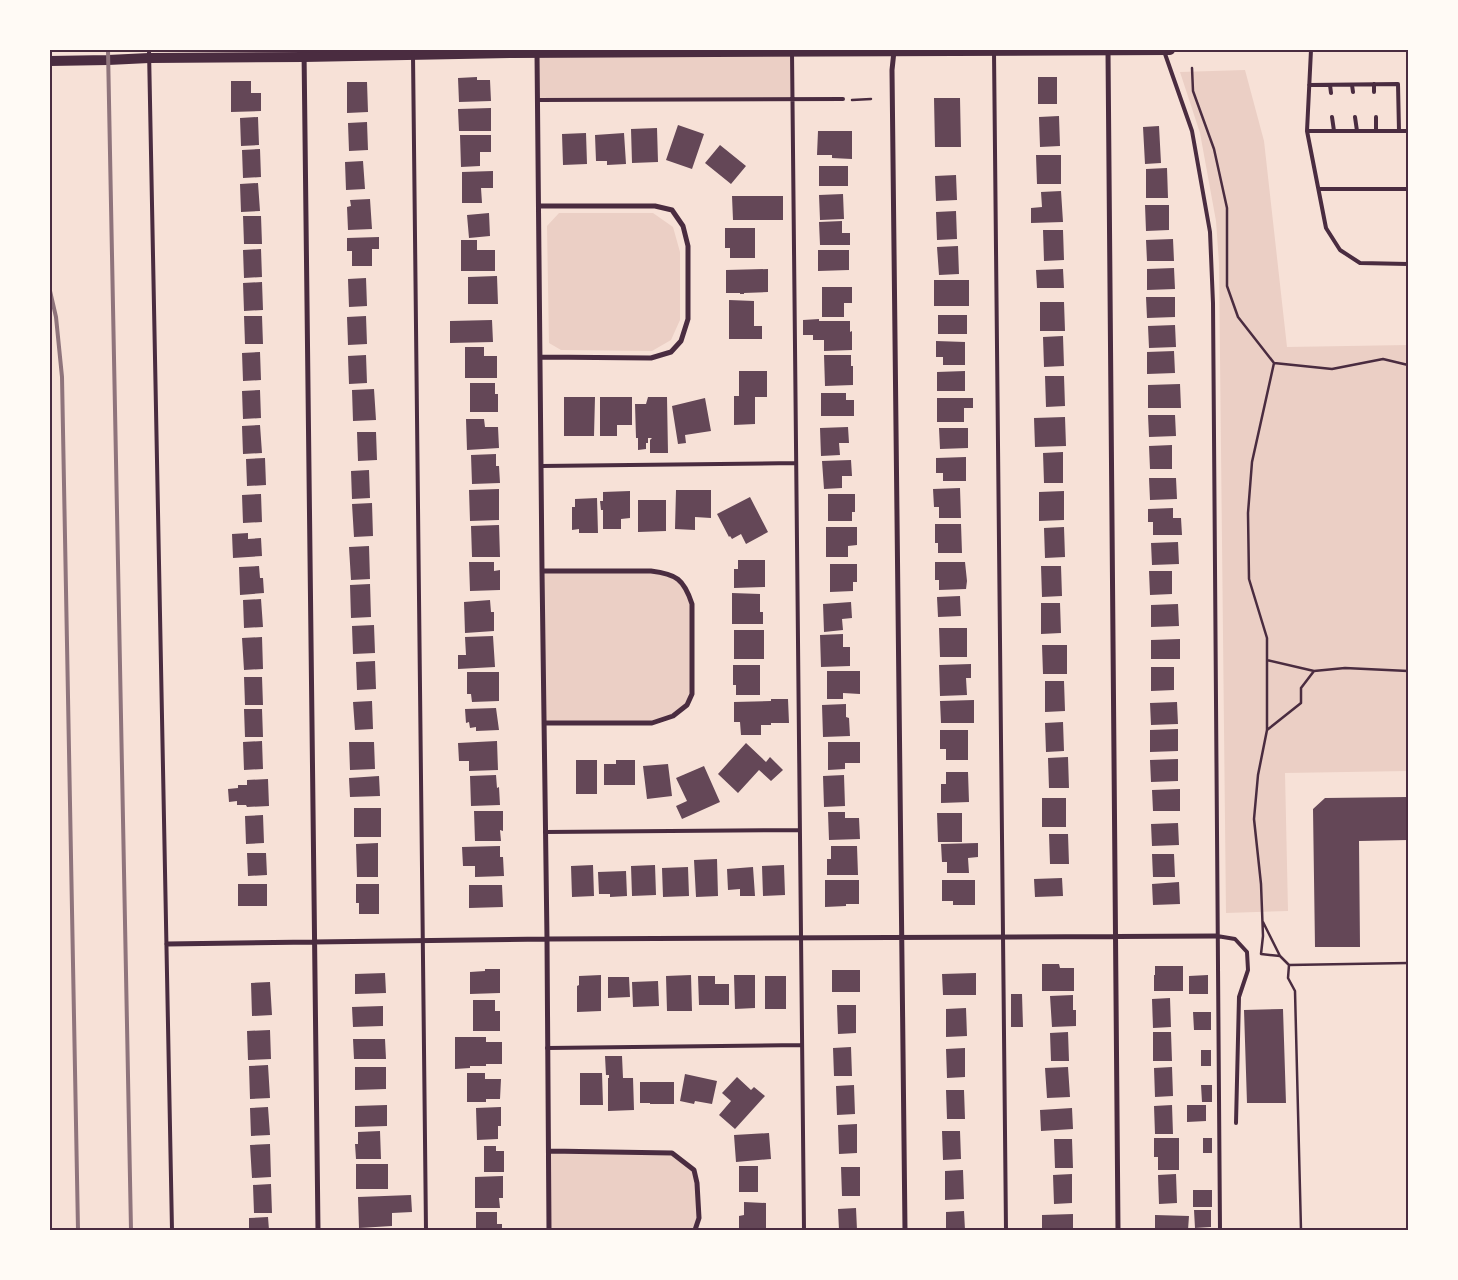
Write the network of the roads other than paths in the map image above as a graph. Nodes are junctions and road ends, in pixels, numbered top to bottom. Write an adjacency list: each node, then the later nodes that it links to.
1 (1108, 50): 2 (main road); 7 (main road); 46 (street)
2 (1164, 50): 3 (main road); 45 (lane)
3 (1170, 50)
4 (1311, 50): 17 (lane)
5 (894, 51): 6 (main road); 9 (main road); 47 (street)
6 (994, 51): 7 (main road); 48 (lane)
7 (1051, 51)
8 (537, 52): 9 (main road); 13 (main road); 24 (street)
9 (792, 52): 22 (lane)
10 (250, 53): 11 (main road); 12 (main road)
11 (304, 53): 13 (main road); 52 (street)
12 (149, 54): 14 (main road); 53 (lane)
13 (413, 55): 51 (lane)
14 (50, 61)
15 (1352, 84): 16 (lane); 18 (lane); 20 (lane)
16 (1374, 84): 21 (lane); 32 (lane)
17 (1309, 85): 18 (lane); 28 (lane)
18 (1330, 85): 19 (lane)
19 (1331, 92)
20 (1353, 92)
21 (1374, 92)
22 (792, 99): 23 (lane); 24 (lane); 39 (lane)
23 (843, 99)
24 (538, 100): 36 (street)
25 (1332, 117): 29 (lane)
26 (1355, 117): 30 (lane)
27 (1376, 117): 31 (lane)
28 (1307, 131): 29 (lane); 34 (lane)
29 (1334, 131): 30 (lane)
30 (1357, 131): 31 (lane)
31 (1376, 131): 32 (lane)
32 (1399, 131): 33 (lane)
33 (1408, 131)
34 (1319, 189): 35 (lane); 37 (lane)
35 (1408, 189)
36 (539, 206): 38 (street); 38 (street)
37 (1408, 264)
38 (540, 357): 40 (street)
39 (796, 463): 40 (lane); 43 (lane)
40 (541, 466): 41 (street)
41 (542, 571): 42 (street); 42 (street)
42 (544, 723): 44 (street)
43 (799, 830): 44 (lane); 50 (lane)
44 (545, 832): 49 (street)
45 (1217, 936): 46 (street); 56 (lane); 67 (lane)
46 (1116, 937): 48 (street); 66 (street)
47 (903, 938): 48 (street); 50 (street); 64 (street)
48 (1003, 938): 65 (lane)
49 (547, 939): 50 (street); 51 (street); 55 (street)
50 (800, 939): 54 (lane)
51 (423, 941): 52 (street); 60 (lane)
52 (315, 943): 53 (street); 59 (street)
53 (167, 944): 58 (lane)
54 (802, 1045): 55 (lane); 63 (lane)
55 (547, 1048): 57 (street)
56 (1236, 1123)
57 (549, 1151): 61 (street); 62 (street)
58 (172, 1230)
59 (318, 1230)
60 (426, 1230)
61 (549, 1230)
62 (695, 1230)
63 (804, 1230)
64 (905, 1230)
65 (1006, 1230)
66 (1118, 1230)
67 (1220, 1230)

